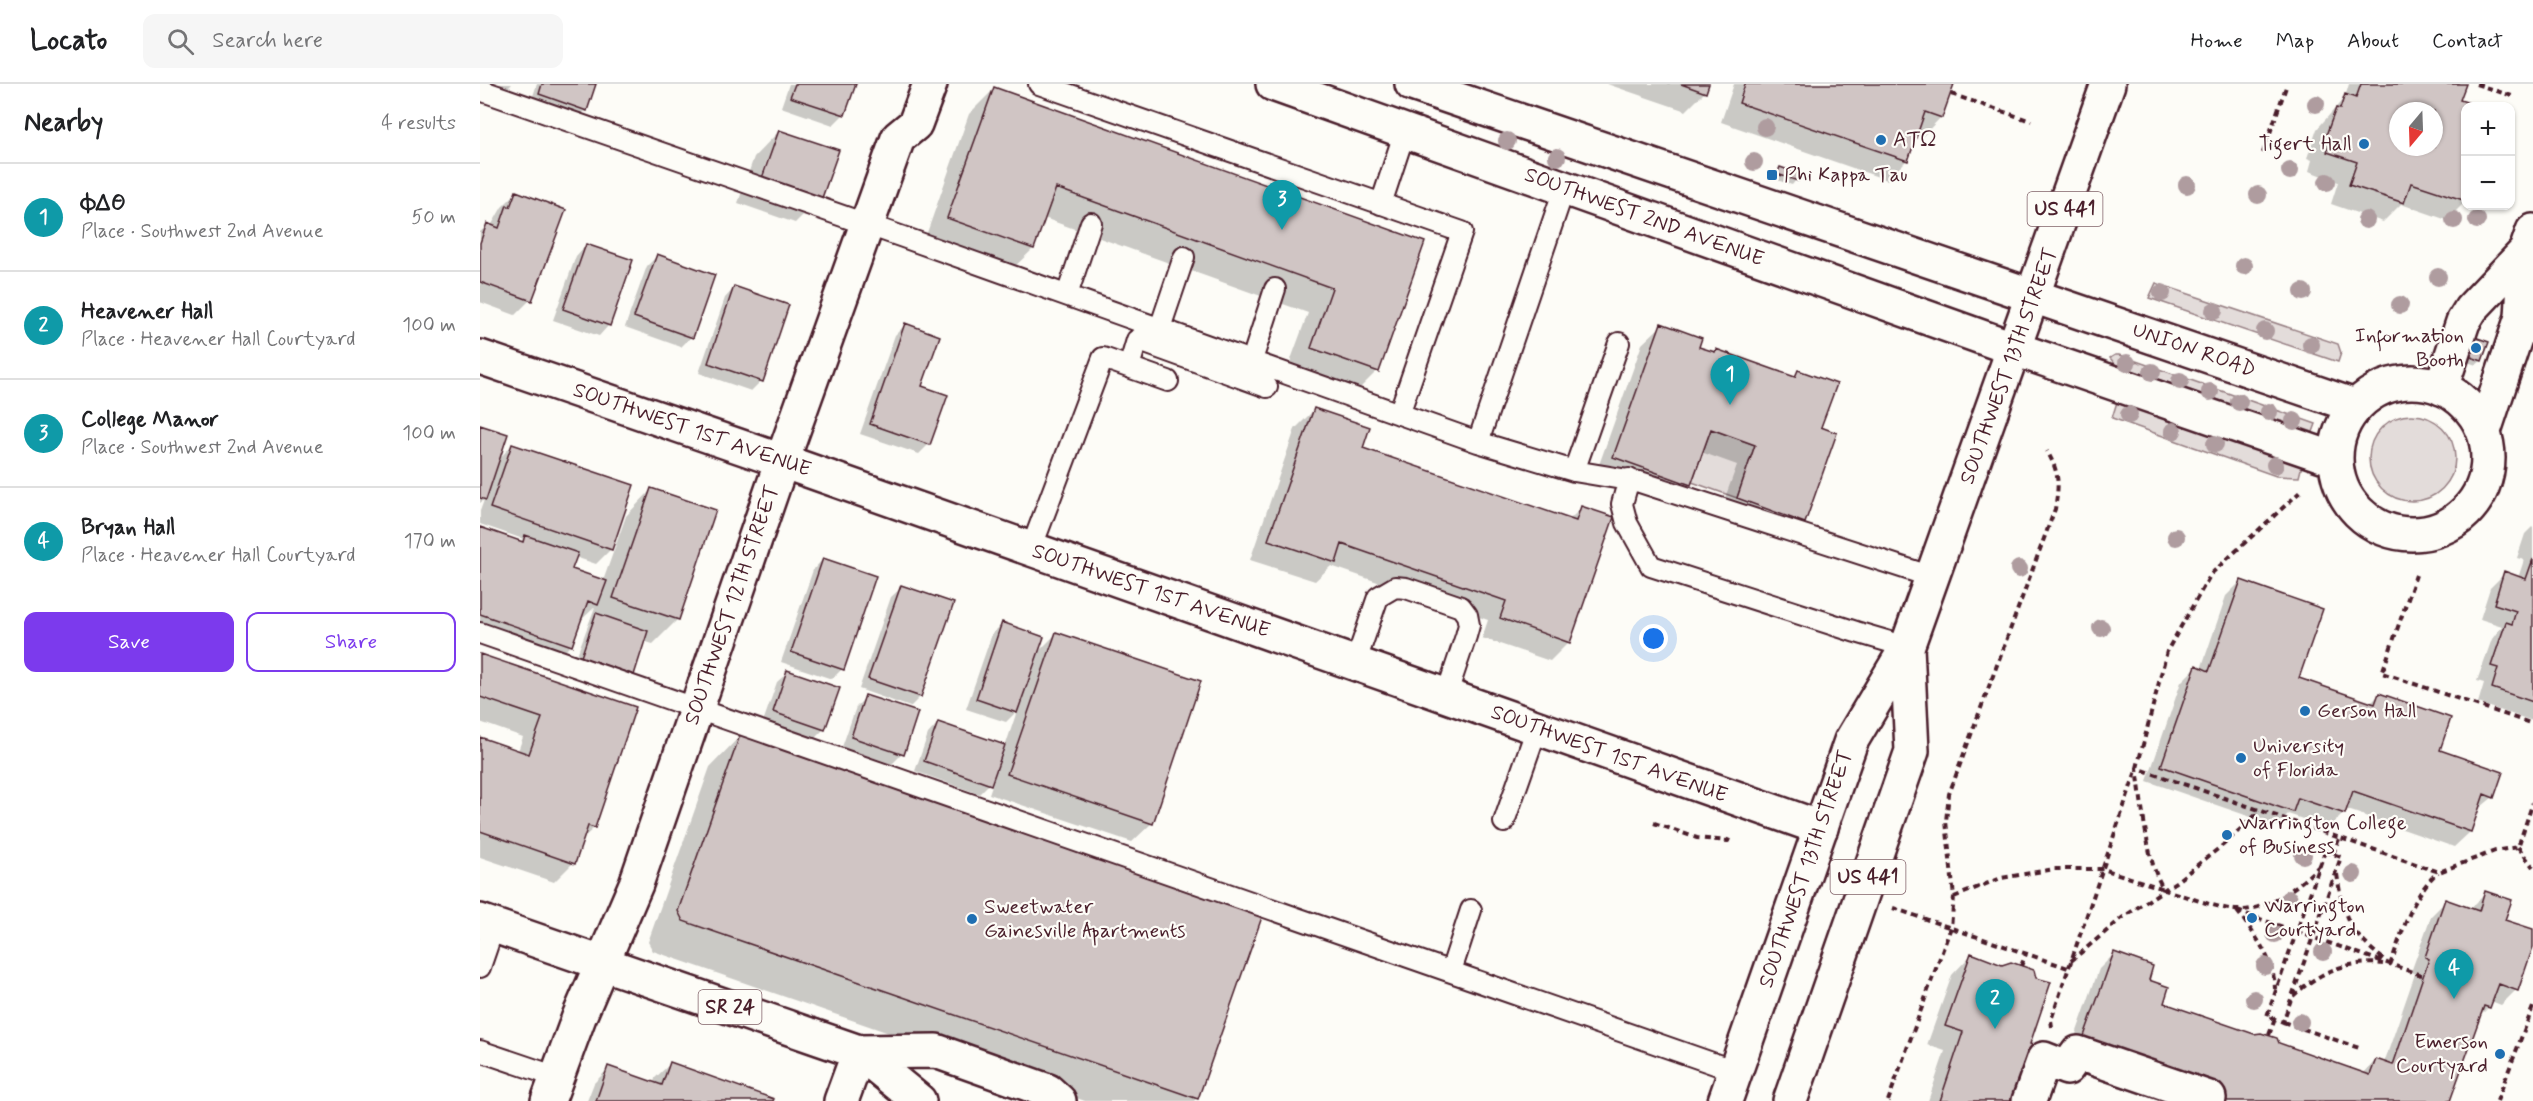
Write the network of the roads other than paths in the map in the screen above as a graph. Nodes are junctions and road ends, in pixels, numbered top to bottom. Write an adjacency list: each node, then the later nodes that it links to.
1 (930, 84): 12 (street, SOUTHWEST 12TH STREET)
2 (1040, 84): 7 (lane)
3 (1273, 84): 8 (street, SOUTHWEST 2ND AVENUE)
4 (1412, 84): 17 (street)
5 (2108, 84): 17 (street, SOUTHWEST 13TH STREET / US 441)
6 (480, 90): 12 (lane)
7 (1096, 93): 10 (lane)
8 (1406, 131): 9 (street, SOUTHWEST 2ND AVENUE); 10 (lane)
9 (1564, 189): 20 (street, SOUTHWEST 2ND AVENUE); 30 (lane)
10 (1381, 204): 28 (lane)
11 (1091, 224): 16 (lane)
12 (866, 225): 16 (lane); 32 (street, SOUTHWEST 12TH STREET)
13 (2530, 241): 26 (street); 29 (street)
14 (1184, 257): 18 (lane)
15 (1275, 289): 22 (lane)
16 (1067, 295): 18 (lane)
17 (2033, 296): 20 (street, SOUTHWEST 13TH STREET / US 441); 27 (street, UNION ROAD)
18 (1160, 328): 22 (lane)
19 (1619, 343): 33 (lane)
20 (2015, 349): 31 (street); 36 (street, SOUTHWEST 13TH STREET / US 441)
21 (480, 357): 32 (street, SOUTHWEST 1ST AVENUE)
22 (1252, 360): 28 (lane)
23 (1129, 367): 24 (lane); 25 (lane); 35 (lane)
24 (1168, 381)
25 (1267, 387)
26 (2441, 388): 27 (street); 29 (street)
27 (2355, 406): 31 (street)
28 (1399, 414): 30 (lane)
29 (2484, 431): 31 (street)
30 (1478, 442): 33 (lane)
31 (2334, 459)
32 (782, 461): 35 (street, SOUTHWEST 1ST AVENUE); 41 (street, SOUTHWEST 12TH STREET)
33 (1574, 471): 34 (lane)
34 (1629, 479): 36 (lane); 38 (lane)
35 (1030, 549): 39 (street, SOUTHWEST 1ST AVENUE)
36 (1932, 577): 38 (street, SOUTHWEST 13TH STREET / US 441)
37 (480, 633): 41 (lane)
38 (1907, 646): 44 (street, SOUTHWEST 13TH STREET / US 441); 57 (street, SOUTHWEST 13TH STREET / US 441)
39 (1355, 664): 40 (street, SOUTHWEST 1ST AVENUE); 40 (lane)
40 (1446, 696): 42 (street, SOUTHWEST 1ST AVENUE)
41 (696, 707): 47 (street, SOUTHWEST 12TH STREET); 49 (lane)
42 (1537, 728): 43 (lane); 44 (street, SOUTHWEST 1ST AVENUE)
43 (1504, 822)
44 (1821, 828): 52 (street, SOUTHWEST 13TH STREET / US 441)
45 (1471, 910): 49 (lane)
46 (487, 923): 47 (street, SR 24); 48 (lane)
47 (602, 963): 51 (street, SR 24); 53 (street, SOUTHWEST 12TH STREET)
48 (480, 967)
49 (1451, 971): 52 (lane)
50 (480, 1051): 53 (lane)
51 (859, 1052): 54 (street); 55 (street, SR 24); 56 (street, SR 24)
52 (1730, 1086)
53 (552, 1089)
54 (841, 1101)
55 (919, 1101)
56 (1059, 1101)
57 (1790, 1101)
58 (2030, 1101): 59 (street)
59 (2208, 1101)

